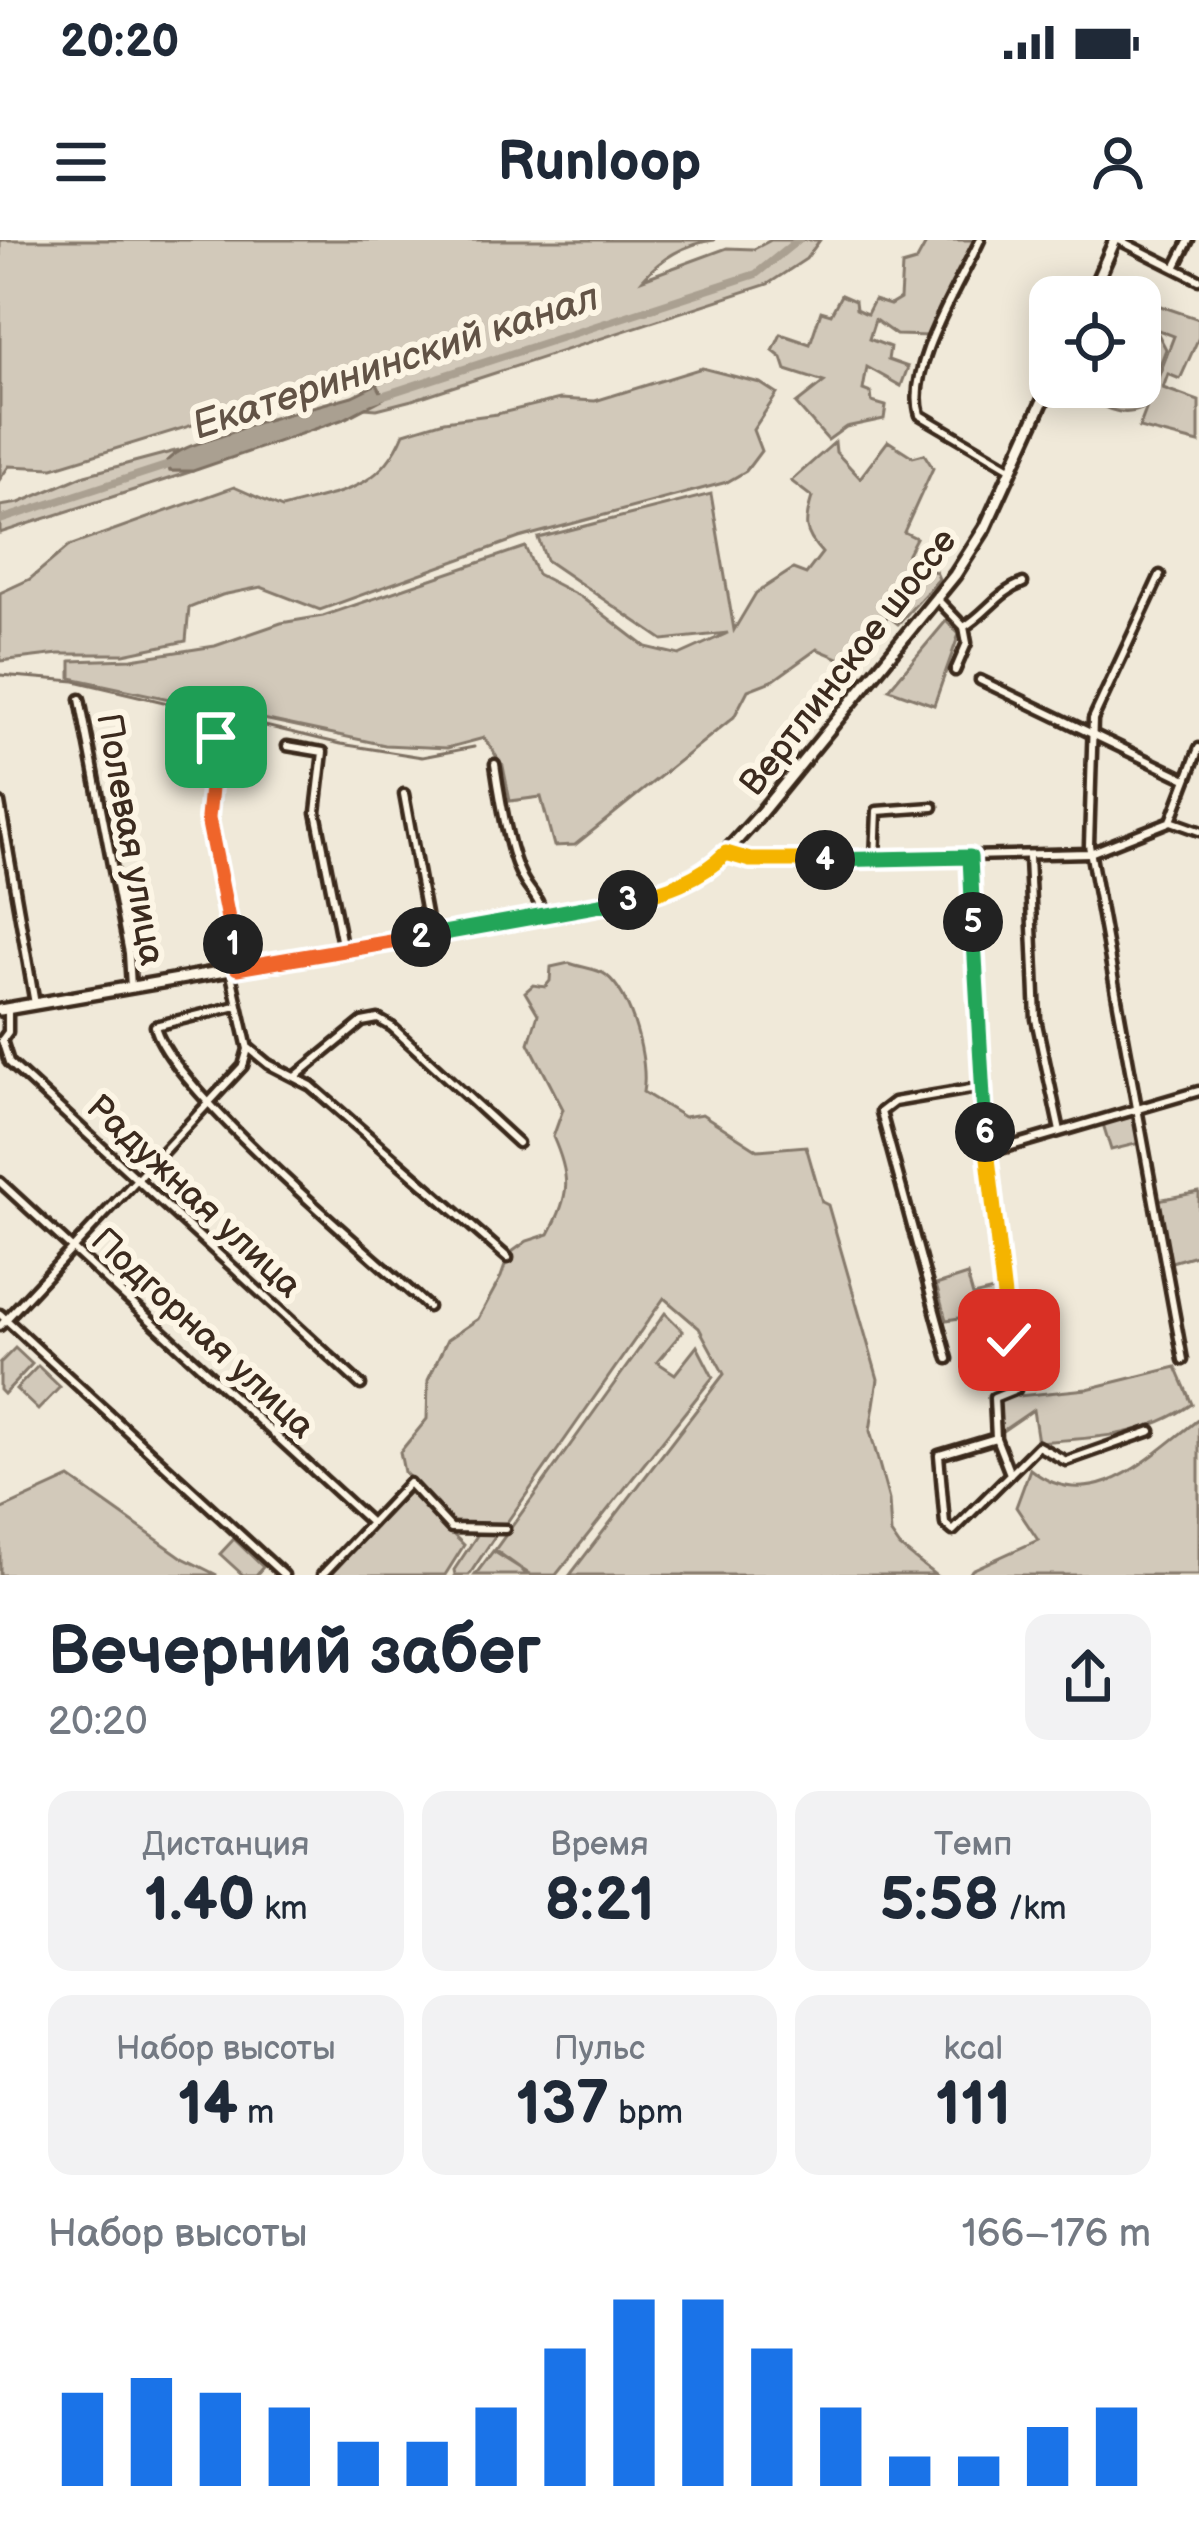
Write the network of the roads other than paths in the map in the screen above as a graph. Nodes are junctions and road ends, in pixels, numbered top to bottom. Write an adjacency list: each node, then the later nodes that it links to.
1 (980, 240): 8 (street)
2 (1117, 240): 4 (street); 5 (main road)
3 (1189, 240): 4 (street)
4 (1175, 266): 6 (street)
5 (1100, 276)
6 (1199, 280)
7 (1040, 408): 8 (main road, Вертлинское шоссе)
8 (1012, 469): 11 (main road, Вертлинское шоссе)
9 (1160, 575): 16 (street)
10 (1023, 583): 12 (street)
11 (937, 598): 12 (street); 27 (main road, Вертлинское шоссе)
12 (964, 627): 13 (street)
13 (955, 670)
14 (980, 680): 16 (street)
15 (80, 700): 36 (street, Полевая улица)
16 (1090, 730): 21 (street); 28 (street)
17 (216, 737): 35 (street)
18 (287, 746): 34 (street)
19 (1199, 748): 21 (street)
20 (494, 764): 32 (street)
21 (1186, 778): 25 (street)
22 (404, 794): 33 (street)
23 (0, 803): 37 (street)
24 (933, 808): 31 (street)
25 (1171, 820): 26 (street); 28 (street)
26 (1199, 831)
27 (726, 853): 31 (street); 32 (main road, Вертлинское шоссе)
28 (1090, 853): 29 (street); 46 (street)
29 (1029, 856): 30 (street); 47 (street)
30 (970, 857): 31 (street); 43 (street)
31 (875, 860)
32 (543, 916): 33 (main road, Вертлинское шоссе)
33 (430, 935): 34 (main road, Вертлинское шоссе)
34 (343, 950): 35 (main road, Вертлинское шоссе)
35 (234, 969): 36 (main road, Вертлинское шоссе); 38 (street)
36 (130, 987): 37 (main road, Вертлинское шоссе)
37 (34, 1004): 39 (main road, Вертлинское шоссе)
38 (236, 1006): 41 (street); 45 (street)
39 (4, 1009): 40 (street)
40 (1, 1041): 50 (street, Радужная улица)
41 (247, 1046): 42 (street); 45 (street)
42 (296, 1076): 48 (street); 53 (street)
43 (982, 1087): 49 (street); 56 (street)
44 (1199, 1091): 46 (street)
45 (207, 1103): 50 (street); 54 (street)
46 (1138, 1110): 47 (street); 57 (street)
47 (1060, 1130): 49 (street)
48 (518, 1143)
49 (986, 1153): 60 (street)
50 (136, 1177): 52 (street); 58 (street, Радужная улица)
51 (0, 1182): 52 (street, Подгорная улица)
52 (72, 1248): 55 (street); 62 (street, Подгорная улица)
53 (508, 1258)
54 (428, 1307)
55 (2, 1320): 64 (street)
56 (949, 1359)
57 (1183, 1360)
58 (361, 1385)
59 (1151, 1431): 61 (street)
60 (996, 1438): 61 (street); 61 (street)
61 (1010, 1474)
62 (371, 1523): 63 (street); 65 (street)
63 (505, 1529)
64 (284, 1575)
65 (322, 1575)

